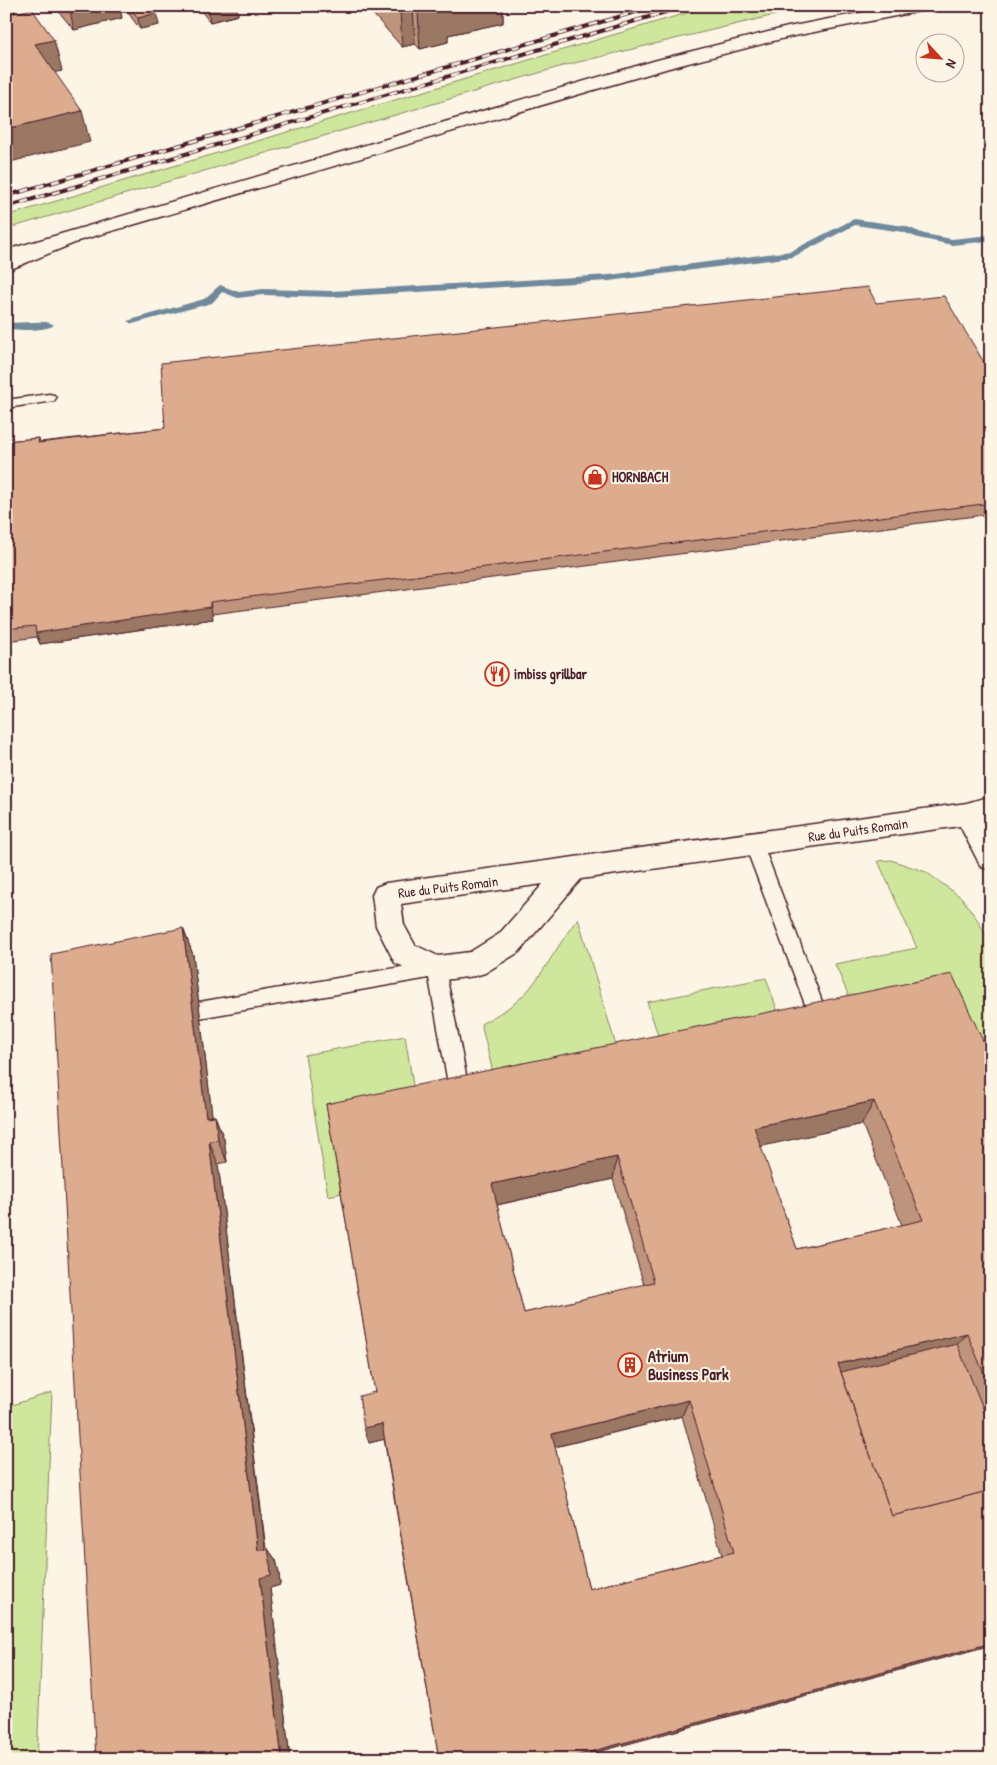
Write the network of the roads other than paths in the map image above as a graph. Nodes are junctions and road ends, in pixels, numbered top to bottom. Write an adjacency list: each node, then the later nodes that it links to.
1 (921, 6): 2 (main road)
2 (70, 238): 3 (main road); 4 (main road)
3 (6, 256)
4 (6, 265)
5 (49, 398): 6 (lane)
6 (6, 404)
7 (979, 810): 8 (main road, Rue du Puits Romain); 9 (main road, Rue du Puits Romain)
8 (754, 844): 10 (main road, Rue du Puits Romain); 13 (lane)
9 (991, 859)
10 (571, 871): 11 (main road); 11 (main road, Rue du Puits Romain)
11 (436, 969): 12 (lane); 14 (lane)
12 (199, 1010)
13 (820, 1020)
14 (461, 1100)

